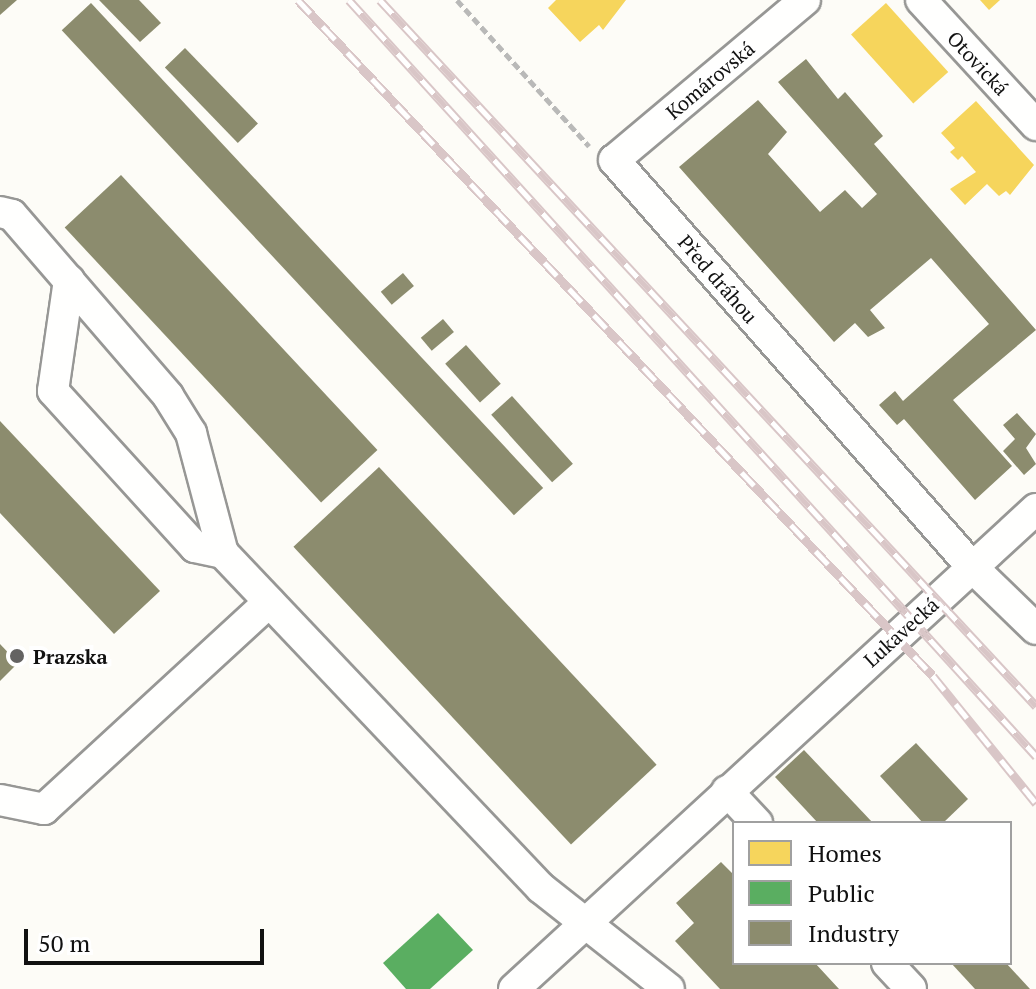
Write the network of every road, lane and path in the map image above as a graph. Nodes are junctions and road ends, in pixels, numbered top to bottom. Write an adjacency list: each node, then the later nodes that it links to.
1 (457, 0): 5 (path)
2 (805, 0): 5 (street, Komárovská)
3 (921, 0): 4 (street, Otovická)
4 (1036, 125)
5 (614, 160): 10 (street, Před dráhou)
6 (0, 212): 7 (street)
7 (69, 280): 9 (street); 9 (street)
8 (1036, 509): 10 (street, Lukavecká)
9 (223, 553): 11 (street)
10 (972, 567): 12 (street, Před dráhou); 13 (street, Lukavecká)
11 (269, 602): 14 (street); 16 (street)
12 (1036, 629)
13 (727, 791): 15 (street); 16 (street, Lukavecká)
14 (0, 800)
15 (755, 821)
16 (586, 922): 18 (street); 19 (street, Lukavecká)
17 (889, 965): 21 (street)
18 (638, 976): 20 (street)
19 (514, 989)
20 (669, 989)
21 (911, 989)

